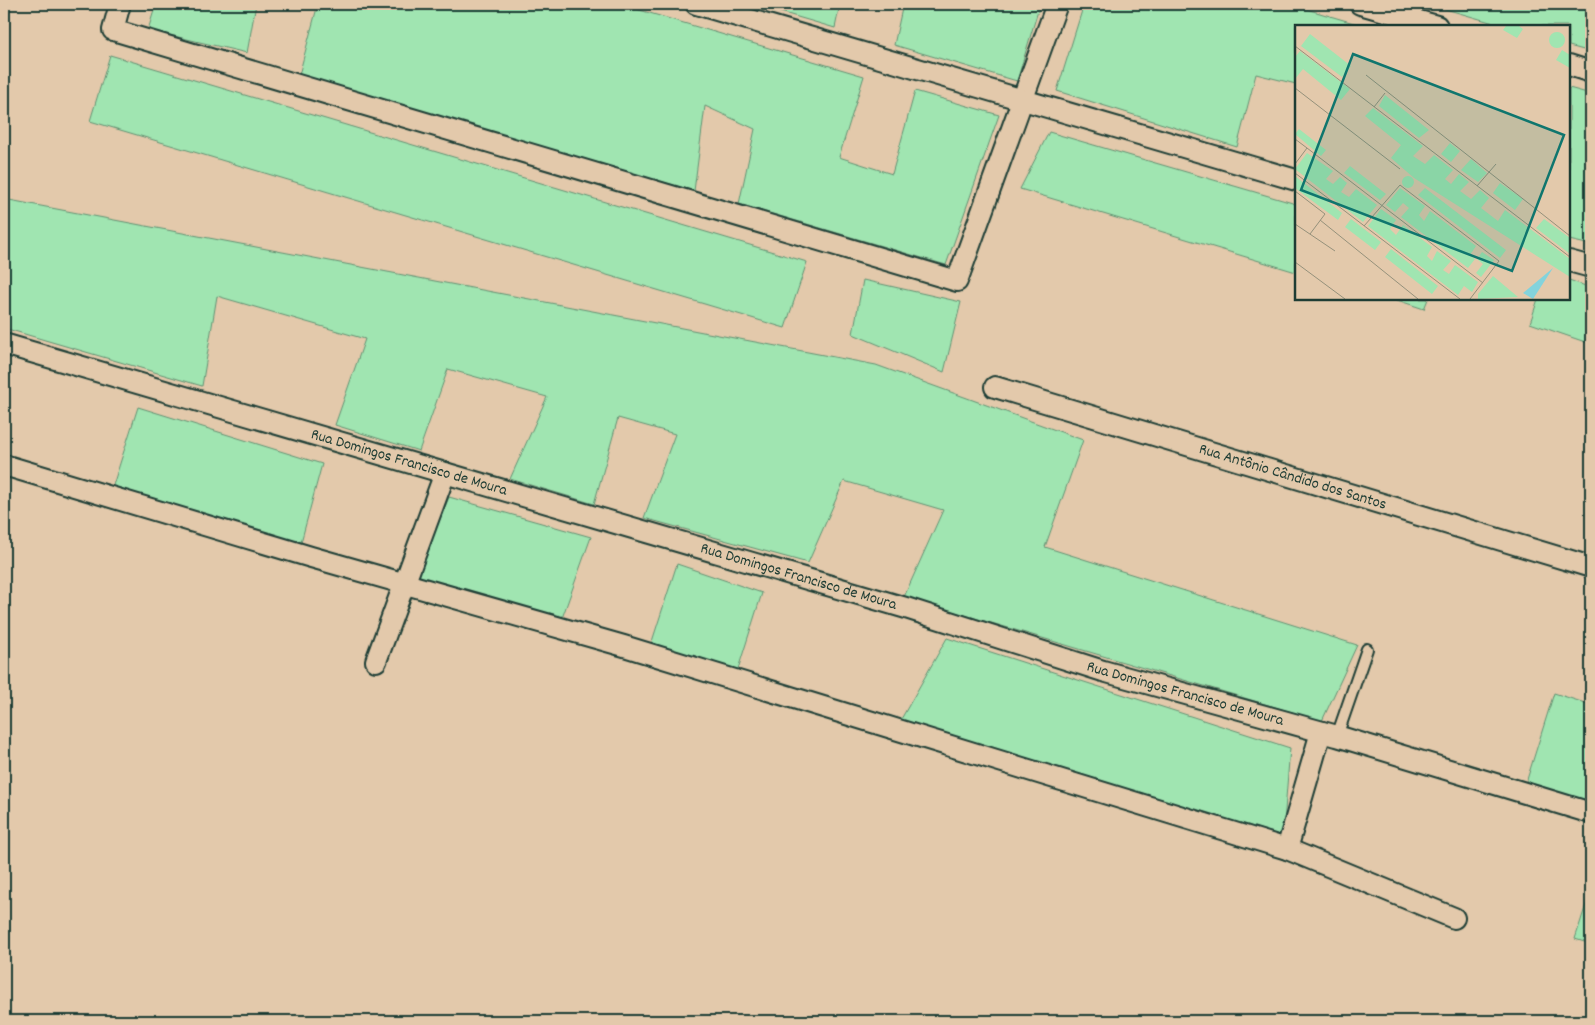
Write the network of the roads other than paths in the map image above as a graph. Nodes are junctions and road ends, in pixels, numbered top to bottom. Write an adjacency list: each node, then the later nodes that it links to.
1 (120, 4): 8 (street)
2 (696, 4): 8 (street)
3 (1057, 4): 8 (street)
4 (1360, 4): 5 (street)
5 (1433, 25)
6 (1570, 65): 7 (street)
7 (1591, 72)
8 (1022, 100): 9 (street)
9 (1295, 180)
10 (1570, 261): 11 (street)
11 (1591, 267)
12 (4, 344): 15 (street, Rua Domingos Francisco de Moura)
13 (996, 387): 16 (street, Rua Antônio Cândido dos Santos)
14 (4, 465): 17 (street)
15 (445, 473): 17 (street); 20 (street, Rua Domingos Francisco de Moura)
16 (1591, 567)
17 (404, 584): 19 (street); 22 (street)
18 (1367, 649): 20 (lane)
19 (376, 660)
20 (1329, 734): 21 (street, Rua Domingos Francisco de Moura); 22 (street)
21 (1591, 813)
22 (1287, 849): 23 (street)
23 (1454, 918)

